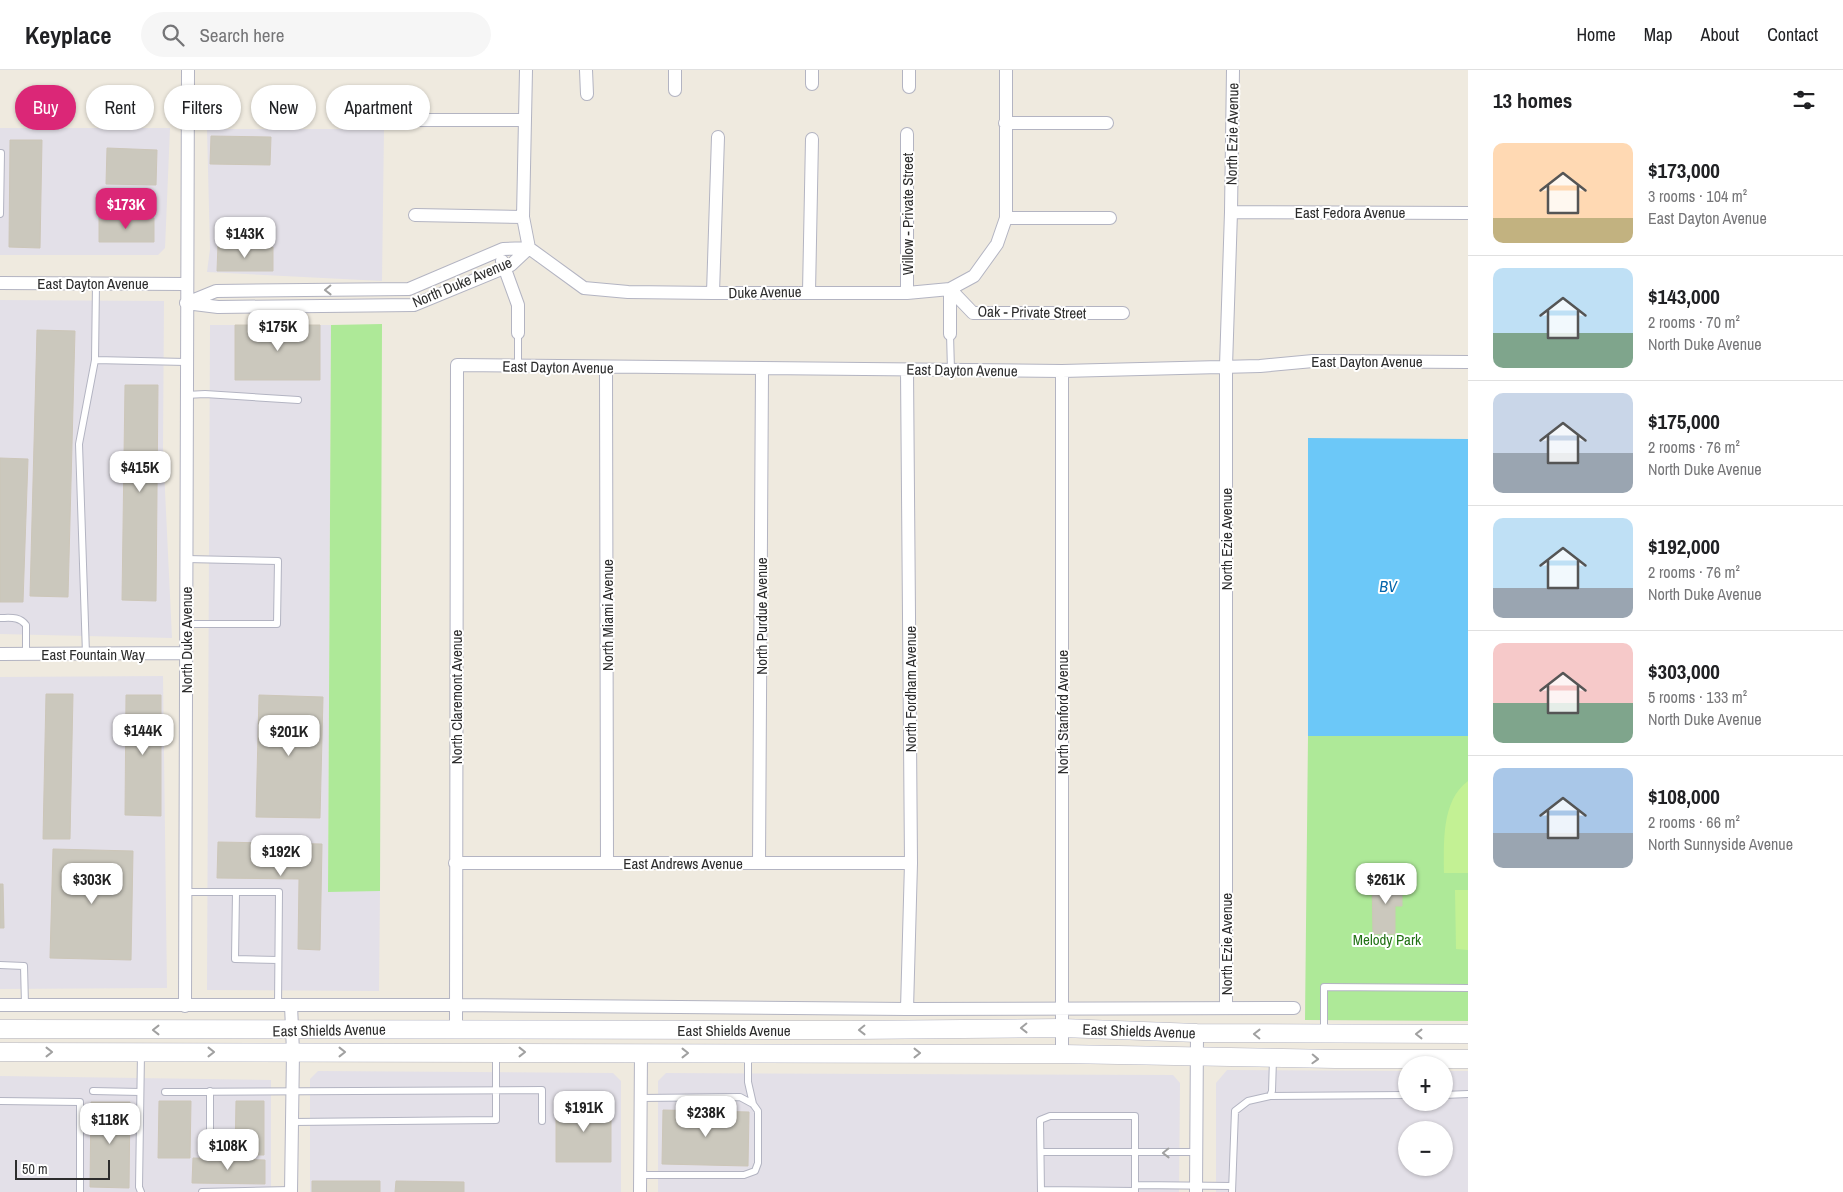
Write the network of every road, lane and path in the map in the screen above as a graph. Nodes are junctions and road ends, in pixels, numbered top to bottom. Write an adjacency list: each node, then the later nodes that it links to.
1 (188, 70): 33 (street, North Duke Avenue)
2 (526, 70): 14 (street)
3 (586, 70): 12 (street)
4 (675, 70): 11 (street)
5 (812, 70): 9 (street)
6 (909, 70): 10 (street)
7 (1006, 70): 15 (street, Duke Avenue)
8 (1233, 70): 21 (street, North Ezie Avenue)
9 (812, 84)
10 (909, 87)
11 (676, 90)
12 (587, 94)
13 (430, 120): 14 (street)
14 (525, 120): 25 (street)
15 (1004, 123): 16 (street); 26 (street, Duke Avenue)
16 (1107, 123)
17 (908, 134): 37 (street, Willow - Private Street)
18 (718, 137): 36 (street)
19 (812, 139): 35 (street)
20 (0, 152): 23 (lane)
21 (1231, 212): 22 (street, East Fedora Avenue); 47 (street, North Ezie Avenue)
22 (1468, 213)
23 (0, 214)
24 (415, 215): 25 (street)
25 (523, 217): 28 (street)
26 (1006, 218): 27 (street); 34 (street, Duke Avenue)
27 (1110, 218)
28 (529, 248): 29 (street, North Duke Avenue); 30 (street, North Duke Avenue); 36 (street, Duke Avenue)
29 (498, 252): 30 (street); 38 (street, North Duke Avenue, one-way to 38)
30 (505, 267): 38 (street, North Duke Avenue); 40 (street)
31 (0, 283): 32 (street, East Dayton Avenue)
32 (96, 283): 33 (street, East Dayton Avenue); 42 (lane)
33 (186, 284): 38 (street, North Duke Avenue)
34 (950, 289): 37 (street, Duke Avenue); 39 (street, Oak - Private Street); 41 (street)
35 (809, 292): 36 (street, Duke Avenue); 37 (street, Duke Avenue)
36 (713, 293)
37 (908, 293)
38 (186, 303): 43 (street, North Duke Avenue)
39 (1123, 313)
40 (518, 334): 46 (lane)
41 (950, 334): 51 (lane)
42 (95, 360): 43 (lane); 61 (lane)
43 (186, 362): 53 (street, North Duke Avenue)
44 (1468, 362): 47 (street, East Dayton Avenue)
45 (457, 365): 46 (street, East Dayton Avenue); 62 (street, North Claremont Avenue)
46 (518, 365): 48 (street, East Dayton Avenue)
47 (1226, 366): 52 (street, East Dayton Avenue); 78 (street, North Ezie Avenue)
48 (606, 368): 49 (street, East Dayton Avenue); 63 (street, North Miami Avenue)
49 (762, 370): 50 (street, East Dayton Avenue); 64 (street, North Purdue Avenue)
50 (908, 370): 51 (street, East Dayton Avenue); 65 (street, North Fordham Avenue)
51 (951, 370): 52 (street, East Dayton Avenue)
52 (1062, 371): 77 (street, North Stanford Avenue)
53 (186, 395): 54 (lane); 55 (street, North Duke Avenue)
54 (298, 400)
55 (186, 558): 57 (street, North Duke Avenue); 57 (lane)
56 (0, 618): 60 (lane)
57 (186, 624): 58 (street, North Duke Avenue)
58 (186, 653): 61 (street, East Fountain Way); 66 (street, North Duke Avenue)
59 (0, 654): 60 (street, East Fountain Way)
60 (26, 654): 61 (street, East Fountain Way)
61 (86, 654)
62 (455, 863): 63 (street, East Andrews Avenue); 74 (street, North Claremont Avenue)
63 (607, 863): 64 (street, East Andrews Avenue)
64 (759, 863): 65 (street, East Andrews Avenue)
65 (911, 863): 80 (street, North Fordham Avenue)
66 (186, 892): 67 (lane); 75 (street, North Duke Avenue)
67 (236, 892): 68 (lane); 68 (lane)
68 (278, 960): 76 (lane)
69 (0, 966): 72 (lane)
70 (1468, 988): 86 (lane)
71 (0, 1005): 72 (street, East Shields Avenue)
72 (25, 1005): 75 (street, East Shields Avenue)
73 (291, 1005): 74 (street, East Shields Avenue); 76 (street, East Shields Avenue); 84 (street)
74 (457, 1005): 80 (street, East Shields Avenue); 81 (street, North Claremont Avenue)
75 (185, 1006): 76 (street, East Shields Avenue)
76 (278, 1006)
77 (1062, 1008): 78 (street, East Shields Avenue); 80 (street, East Shields Avenue); 82 (street, North Stanford Avenue)
78 (1226, 1008): 79 (street, East Shields Avenue)
79 (1294, 1008)
80 (907, 1009)
81 (456, 1028): 82 (main road, East Shields Avenue, one-way to 81); 84 (main road, East Shields Avenue)
82 (1062, 1028): 85 (main road, East Shields Avenue); 94 (street, North Stanford Avenue)
83 (0, 1029): 84 (main road, East Shields Avenue, one-way to 83)
84 (292, 1030): 91 (street)
85 (1197, 1033): 86 (main road, East Shields Avenue, one-way to 85); 95 (street)
86 (1324, 1034): 87 (main road, East Shields Avenue, one-way to 86)
87 (1468, 1034)
88 (1468, 1048): 97 (main road)
89 (0, 1052): 90 (main road, East Shields Avenue, one-way to 90)
90 (140, 1052): 91 (main road, East Shields Avenue, one-way to 91); 104 (lane)
91 (293, 1052): 92 (main road, East Shields Avenue, one-way to 92); 103 (street)
92 (496, 1052): 93 (main road, East Shields Avenue, one-way to 93); 100 (lane)
93 (640, 1053): 99 (main road, East Shields Avenue, one-way to 99); 110 (street)
94 (1062, 1054): 95 (main road, East Shields Avenue); 99 (main road, East Shields Avenue, one-way to 94)
95 (1196, 1056): 96 (main road, East Shields Avenue); 117 (street)
96 (1272, 1058): 97 (main road, East Shields Avenue, one-way to 97); 108 (lane)
97 (1384, 1059): 98 (main road, East Shields Avenue)
98 (1468, 1059)
99 (748, 1061): 112 (lane)
100 (496, 1090): 103 (lane); 113 (lane); 114 (lane)
101 (93, 1091): 104 (lane)
102 (210, 1091): 103 (lane); 105 (lane); 115 (lane)
103 (293, 1091): 114 (street)
104 (140, 1092): 126 (lane)
105 (165, 1092)
106 (1468, 1094): 107 (lane)
107 (1453, 1095)
108 (1270, 1096): 109 (lane); 122 (lane)
109 (1398, 1096)
110 (640, 1098): 112 (lane); 119 (street)
111 (0, 1101): 125 (lane)
112 (753, 1104): 119 (lane)
113 (542, 1121)
114 (292, 1122): 123 (street)
115 (210, 1152)
116 (1040, 1152): 118 (lane); 118 (lane); 124 (lane)
117 (1196, 1152): 118 (lane, one-way to 118); 121 (street)
118 (1135, 1153): 120 (lane)
119 (640, 1175): 128 (street)
120 (1135, 1189): 121 (lane); 124 (lane)
121 (1196, 1189): 122 (lane)
122 (1232, 1189)
123 (291, 1191): 127 (lane)
124 (1041, 1191)
125 (80, 1192)
126 (141, 1192)
127 (202, 1192)
128 (640, 1192)

